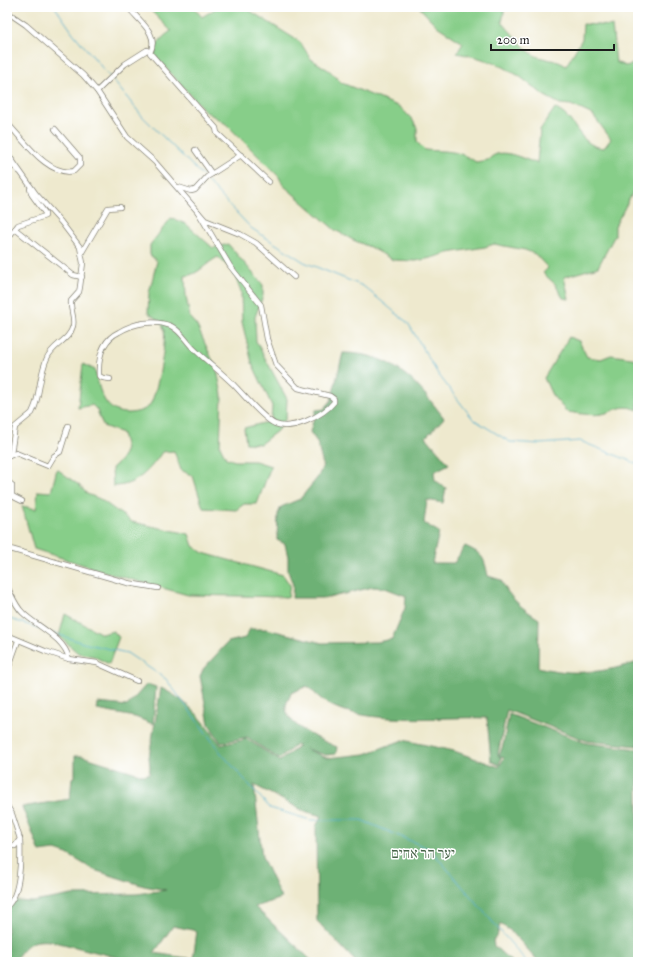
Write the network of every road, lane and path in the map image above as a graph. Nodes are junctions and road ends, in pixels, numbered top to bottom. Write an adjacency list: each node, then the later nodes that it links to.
1 (128, 7): 9 (street)
2 (7, 12): 4 (street)
3 (147, 50): 4 (street)
4 (97, 91): 15 (street)
5 (7, 123): 6 (street)
6 (55, 129)
7 (195, 150): 12 (street)
8 (7, 153): 11 (street)
9 (241, 155): 12 (street); 13 (street)
10 (7, 160): 11 (street)
11 (19, 172): 14 (street)
12 (212, 174): 15 (street)
13 (269, 182)
14 (29, 185): 18 (street); 20 (street)
15 (177, 187): 17 (street)
16 (120, 207): 20 (street)
17 (198, 212): 22 (street); 23 (street)
18 (15, 229): 19 (street); 21 (street)
19 (8, 238)
20 (82, 252): 21 (street)
21 (82, 277): 25 (street)
22 (294, 277)
23 (110, 379)
24 (68, 426): 25 (street)
25 (9, 456)
26 (7, 481): 27 (street)
27 (22, 501)
28 (7, 548): 30 (street)
29 (7, 586): 33 (street)
30 (158, 588)
31 (7, 636): 32 (street)
32 (18, 641): 33 (street); 34 (street)
33 (69, 659): 35 (street)
34 (7, 672)
35 (137, 682)
36 (7, 806): 37 (street)
37 (20, 840): 38 (street); 39 (street)
38 (7, 846)
39 (7, 906)

